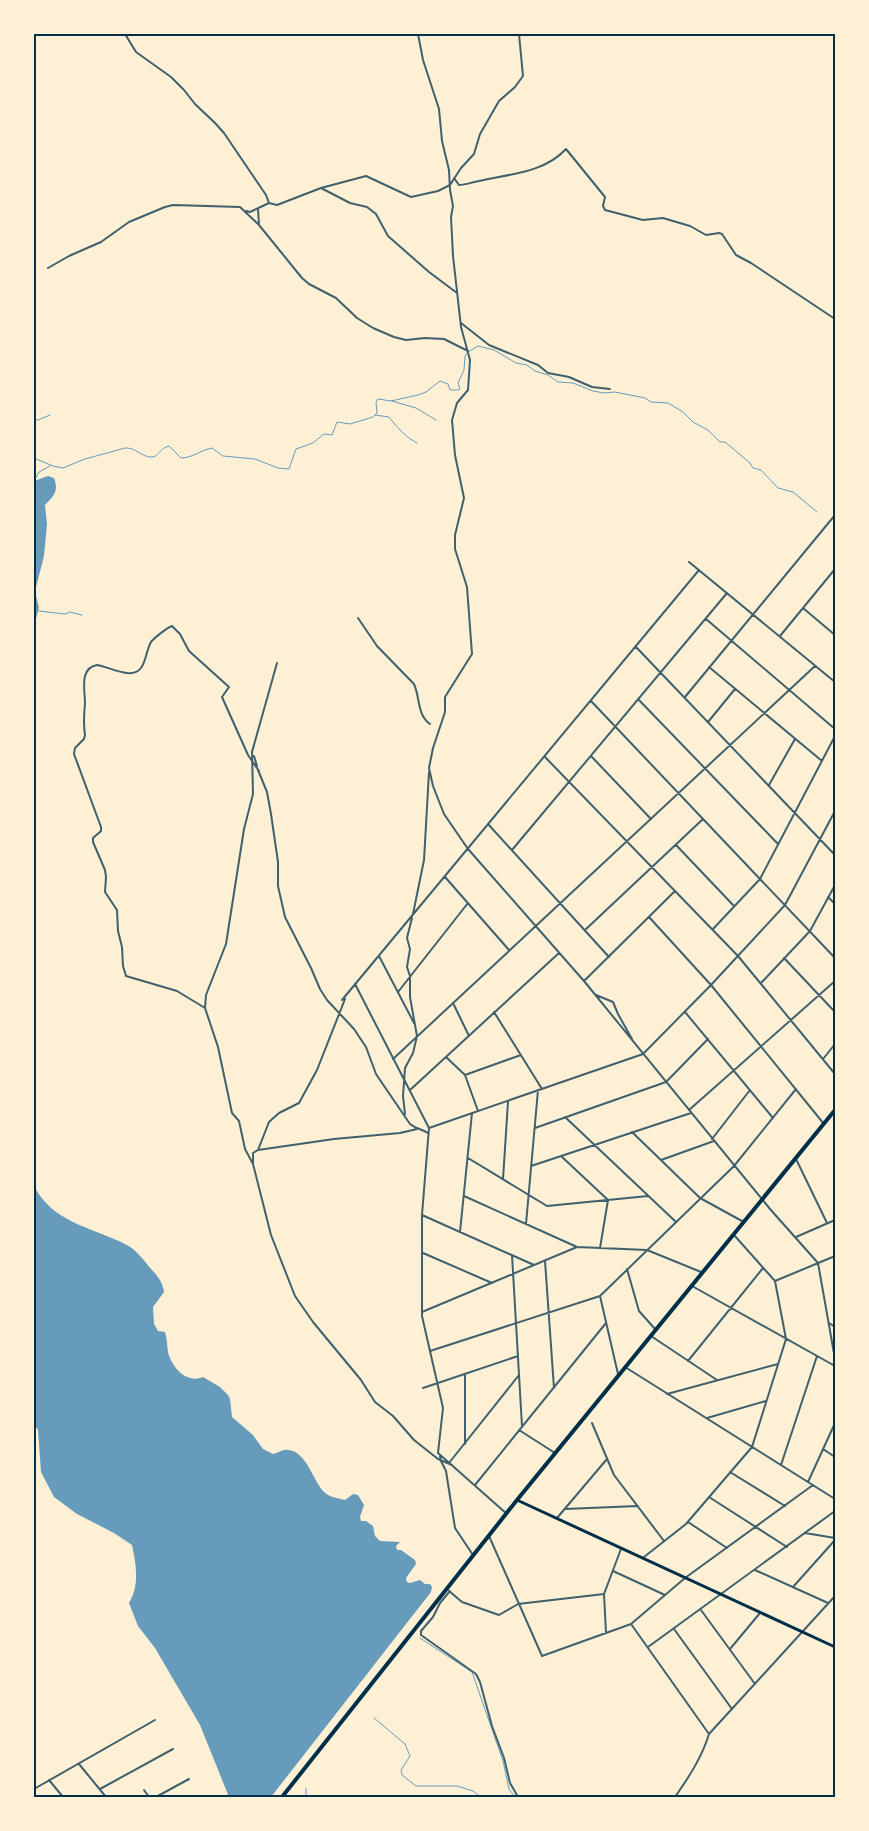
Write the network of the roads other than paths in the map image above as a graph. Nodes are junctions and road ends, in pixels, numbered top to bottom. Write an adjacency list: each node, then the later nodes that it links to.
1 (125, 34): 7 (street)
2 (418, 34): 5 (street)
3 (518, 34): 4 (street)
4 (454, 178): 5 (street); 13 (street)
5 (450, 186): 6 (street); 12 (street)
6 (321, 188): 7 (street); 12 (street)
7 (268, 203): 8 (street)
8 (258, 209): 9 (street); 10 (street)
9 (246, 211): 10 (street); 11 (street)
10 (258, 225): 15 (street)
11 (48, 268)
12 (457, 293): 14 (street)
13 (835, 319)
14 (461, 323): 15 (street); 16 (street)
15 (468, 352): 55 (street)
16 (610, 389)
17 (835, 516): 18 (street)
18 (832, 520): 19 (street); 25 (street)
19 (835, 522)
20 (689, 562): 22 (street)
21 (835, 569): 24 (street)
22 (700, 570): 23 (street); 31 (street)
23 (727, 592): 25 (street); 27 (street)
24 (803, 608): 28 (street); 29 (street)
25 (754, 614): 29 (street); 30 (street)
26 (358, 618): 44 (street)
27 (706, 619): 30 (street); 35 (street)
28 (835, 635)
29 (780, 636): 33 (street)
30 (732, 641): 34 (street); 38 (street)
31 (636, 647): 35 (street); 41 (street)
32 (277, 663): 50 (street)
33 (815, 666): 36 (street); 38 (street)
34 (709, 668): 37 (street); 39 (street)
35 (661, 672): 39 (street); 40 (street)
36 (835, 682)
37 (735, 689): 42 (street); 43 (street)
38 (789, 690): 42 (street); 46 (street)
39 (685, 697): 43 (street)
40 (638, 699): 45 (street); 56 (street)
41 (591, 701): 45 (street); 51 (street)
42 (764, 713): 48 (street); 49 (street)
43 (708, 722): 49 (street)
44 (430, 724)
45 (615, 727): 52 (street); 60 (street)
46 (835, 729)
47 (835, 736): 54 (street)
48 (795, 739): 54 (street); 59 (street)
49 (730, 745): 56 (street); 59 (street)
50 (252, 751): 53 (street); 57 (street)
51 (545, 756): 58 (street); 65 (street)
52 (591, 756): 58 (street); 63 (street)
53 (253, 762): 57 (street); 109 (street); 109 (street)
54 (822, 762): 62 (street)
55 (429, 768): 70 (street); 84 (street)
56 (705, 768): 60 (street); 69 (street)
57 (258, 771): 113 (street)
58 (569, 781): 67 (street); 71 (street)
59 (769, 785): 62 (street)
60 (678, 793): 63 (street); 64 (street)
61 (835, 811): 66 (street)
62 (795, 812): 66 (street); 69 (street)
63 (651, 819): 67 (street)
64 (703, 819): 68 (street); 75 (street)
65 (488, 824): 70 (street); 71 (street)
66 (820, 839): 72 (street); 82 (street)
67 (627, 841): 73 (street); 80 (street)
68 (676, 844): 73 (street); 83 (street)
69 (778, 844): 75 (street)
70 (468, 849): 74 (street); 86 (street)
71 (512, 850): 80 (street)
72 (835, 855)
73 (652, 867): 77 (street); 88 (street)
74 (445, 877): 79 (street); 84 (street)
75 (760, 879): 82 (street); 83 (street)
76 (835, 885): 78 (street)
77 (675, 891): 85 (street); 87 (street)
78 (828, 897): 81 (street); 89 (street)
79 (468, 903): 90 (street); 97 (street)
80 (560, 903): 86 (street); 88 (street)
81 (835, 904)
82 (785, 905): 89 (street); 94 (street)
83 (734, 906): 87 (street)
84 (412, 916): 92 (street); 97 (street)
85 (649, 917): 93 (street); 102 (street)
86 (536, 926): 90 (street); 91 (street)
87 (713, 929): 94 (street)
88 (585, 930): 93 (street)
89 (810, 931): 95 (street); 96 (street)
90 (510, 950): 108 (street)
91 (559, 953): 98 (street); 110 (street)
92 (379, 956): 101 (street); 103 (street)
93 (609, 956): 98 (street)
94 (738, 956): 100 (street); 102 (street)
95 (784, 958): 100 (street); 105 (street)
96 (835, 958)
97 (410, 976): 103 (street); 115 (street)
98 (584, 981): 104 (street)
99 (835, 981): 105 (street)
100 (760, 983): 114 (street)
101 (355, 984): 106 (street); 125 (street)
102 (711, 985): 111 (street); 121 (street)
103 (398, 992): 115 (street)
104 (596, 995): 119 (street); 119 (street)
105 (819, 995): 112 (street); 114 (street)
106 (345, 996): 107 (street); 113 (street)
107 (342, 1000)
108 (453, 1003): 116 (street); 117 (street)
109 (206, 1008): 159 (street)
110 (494, 1012): 117 (street); 123 (street)
111 (685, 1012): 118 (street); 122 (street)
112 (835, 1012)
113 (340, 1014): 142 (street); 154 (street)
114 (791, 1020): 121 (street); 126 (street)
115 (416, 1026): 116 (street)
116 (418, 1035): 125 (street); 130 (street)
117 (469, 1036): 124 (street)
118 (708, 1039): 127 (street); 131 (street)
119 (634, 1043): 122 (street)
120 (835, 1044): 126 (street)
121 (761, 1046): 127 (street); 133 (street)
122 (643, 1054): 131 (street); 132 (street)
123 (521, 1055): 129 (street); 132 (street)
124 (446, 1057): 129 (street); 136 (street)
125 (393, 1059): 130 (street)
126 (823, 1059): 128 (street)
127 (734, 1070): 135 (street); 140 (street)
128 (835, 1074)
129 (465, 1075): 139 (street)
130 (403, 1078): 136 (street); 142 (street)
131 (666, 1082): 140 (street); 143 (street)
132 (542, 1089): 134 (street)
133 (796, 1089): 145 (street); 146 (street)
134 (538, 1090): 137 (street); 148 (street)
135 (750, 1090): 145 (street); 152 (street)
136 (410, 1091): 147 (street)
137 (508, 1101): 139 (street); 162 (street)
138 (835, 1110): 144 (street); 146 (highway)
139 (478, 1111): 141 (street)
140 (690, 1111): 150 (street); 152 (street)
141 (472, 1113): 147 (street); 156 (street)
142 (405, 1116): 149 (street)
143 (565, 1117): 148 (street); 153 (street)
144 (835, 1117)
145 (773, 1118): 161 (street)
146 (824, 1124): 157 (highway)
147 (429, 1128): 151 (street)
148 (535, 1128): 160 (street)
149 (417, 1129): 151 (street); 154 (street)
150 (632, 1132): 153 (street); 158 (street)
151 (428, 1133): 169 (street)
152 (713, 1140): 158 (street); 161 (street)
153 (594, 1145): 155 (street); 165 (street)
154 (258, 1150): 159 (street)
155 (561, 1156): 160 (street); 167 (street)
156 (468, 1158): 162 (street); 164 (street)
157 (796, 1159): 168 (highway); 174 (street)
158 (661, 1160): 166 (street)
159 (253, 1164): 234 (street)
160 (531, 1166): 163 (street)
161 (734, 1166): 166 (street); 168 (street)
162 (503, 1179): 163 (street)
163 (529, 1195): 167 (street); 173 (street)
164 (464, 1196): 173 (street); 175 (street)
165 (648, 1196): 167 (street); 171 (street)
166 (700, 1198): 171 (street); 172 (street)
167 (608, 1200): 179 (street)
168 (762, 1200): 172 (highway); 177 (street)
169 (422, 1215): 175 (street); 181 (street)
170 (835, 1220): 174 (street)
171 (676, 1222): 180 (street)
172 (744, 1222): 176 (highway)
173 (526, 1224): 178 (street)
174 (828, 1224): 177 (street)
175 (460, 1232): 182 (street)
176 (734, 1235): 187 (street); 189 (highway)
177 (795, 1238): 185 (street)
178 (577, 1247): 179 (street); 184 (street)
179 (600, 1248): 180 (street)
180 (647, 1250): 188 (street); 189 (street)
181 (422, 1252): 192 (street); 196 (street)
182 (512, 1255): 186 (street); 190 (street)
183 (835, 1256): 185 (street)
184 (545, 1260): 186 (street); 197 (street)
185 (818, 1263): 191 (street); 200 (street)
186 (534, 1265): 190 (street)
187 (763, 1268): 191 (street); 195 (street)
188 (627, 1269): 194 (street); 202 (street)
189 (703, 1272): 193 (highway)
190 (513, 1274): 192 (street); 198 (street)
191 (775, 1281): 204 (street)
192 (492, 1283): 196 (street)
193 (692, 1286): 195 (street); 202 (highway)
194 (600, 1296): 197 (street); 199 (street)
195 (730, 1308): 204 (street); 209 (street)
196 (422, 1312): 205 (street)
197 (548, 1312): 198 (street); 219 (street)
198 (516, 1323): 205 (street); 206 (street)
199 (606, 1323): 215 (street); 219 (street)
200 (829, 1323): 201 (street); 208 (street)
201 (835, 1327)
202 (656, 1330): 203 (highway)
203 (651, 1336): 209 (street); 212 (highway)
204 (786, 1339): 207 (street); 210 (street)
205 (430, 1351): 217 (street)
206 (518, 1356): 213 (street); 214 (street)
207 (817, 1356): 211 (street); 236 (street)
208 (835, 1358)
209 (688, 1360): 216 (street)
210 (778, 1364): 216 (street); 221 (street)
211 (835, 1366)
212 (625, 1367): 215 (highway); 220 (street)
213 (465, 1374): 217 (street); 227 (street)
214 (519, 1375): 225 (street); 227 (street)
215 (618, 1375): 230 (highway)
216 (718, 1380): 220 (street)
217 (438, 1383): 218 (street); 231 (street)
218 (423, 1388)
219 (554, 1388): 225 (street)
220 (667, 1394): 222 (street)
221 (766, 1401): 222 (street); 228 (street)
222 (707, 1418): 228 (street)
223 (592, 1423): 233 (street)
224 (835, 1423): 229 (street)
225 (522, 1426): 226 (street)
226 (519, 1430): 230 (street); 239 (street)
227 (465, 1444): 235 (street)
228 (752, 1446): 236 (street); 237 (street)
229 (823, 1450): 232 (street); 238 (street)
230 (555, 1453): 243 (highway)
231 (440, 1455): 234 (street); 235 (street)
232 (835, 1457)
233 (607, 1459): 244 (street); 246 (street)
234 (441, 1461): 235 (street); 259 (street)
235 (451, 1464): 239 (street)
236 (781, 1465): 238 (street)
237 (730, 1472): 241 (street); 245 (street)
238 (808, 1482): 240 (street)
239 (475, 1485): 248 (street)
240 (813, 1485): 242 (street); 245 (street)
241 (709, 1497): 250 (street); 251 (street)
242 (835, 1499)
243 (517, 1500): 248 (highway); 249 (main road)
244 (638, 1506): 246 (street); 255 (street)
245 (785, 1506): 251 (street)
246 (565, 1509): 249 (street)
247 (835, 1511): 252 (street)
248 (507, 1514): 253 (highway)
249 (556, 1519): 258 (main road)
250 (688, 1522): 255 (street); 257 (street)
251 (756, 1527): 256 (street); 257 (street)
252 (805, 1533): 254 (street); 256 (street)
253 (489, 1536): 259 (highway); 270 (street)
254 (835, 1539): 264 (street)
255 (664, 1541): 260 (street)
256 (787, 1547): 261 (street)
257 (727, 1548): 263 (street)
258 (621, 1549): 260 (main road); 262 (street)
259 (473, 1556): 265 (highway)
260 (642, 1559): 263 (main road)
261 (755, 1570): 264 (street); 268 (street)
262 (613, 1571): 266 (street); 267 (street)
263 (685, 1578): 267 (street); 268 (main road)
264 (793, 1587): 271 (street)
265 (448, 1590): 270 (street); 296 (highway); 297 (street)
266 (604, 1594): 270 (street); 277 (street)
267 (665, 1595): 274 (street)
268 (722, 1595): 272 (street); 273 (main road)
269 (835, 1596): 271 (street)
270 (518, 1604): 277 (street)
271 (828, 1604): 276 (street)
272 (701, 1610): 275 (street); 280 (street)
273 (760, 1613): 276 (main road); 280 (street)
274 (631, 1624): 277 (street); 278 (street)
275 (674, 1629): 278 (street); 282 (street)
276 (802, 1632): 279 (main road); 281 (street)
277 (606, 1633)
278 (648, 1647): 284 (street)
279 (835, 1647)
280 (730, 1649): 281 (street)
281 (755, 1684): 282 (street)
282 (732, 1709): 284 (street)
283 (155, 1720): 286 (street)
284 (709, 1734): 298 (street)
285 (173, 1749): 290 (street)
286 (79, 1764): 288 (street); 290 (street)
287 (189, 1779): 295 (street)
288 (49, 1780): 289 (street); 292 (street)
289 (34, 1789)
290 (100, 1789): 293 (street)
291 (144, 1790): 294 (street)
292 (63, 1797)
293 (106, 1797)
294 (149, 1797)
295 (156, 1797)
296 (282, 1797)
297 (518, 1797)
298 (675, 1797)

